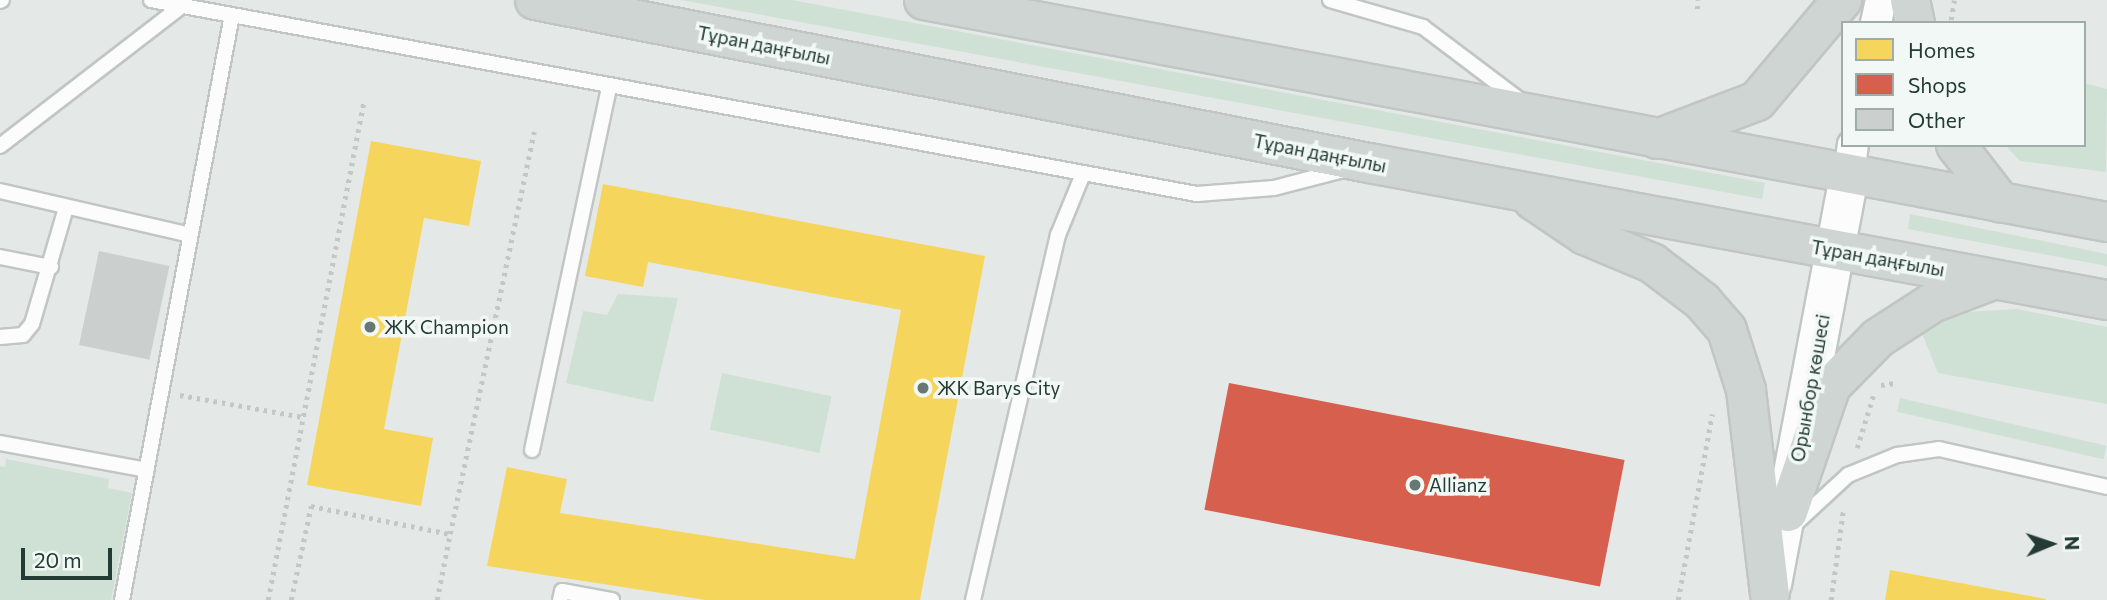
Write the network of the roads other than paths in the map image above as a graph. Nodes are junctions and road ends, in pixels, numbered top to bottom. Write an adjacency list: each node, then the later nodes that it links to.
1 (151, 0): 8 (lane)
2 (535, 0): 18 (main road, Тұран даңғылы)
3 (924, 0): 13 (main road)
4 (1329, 0): 13 (lane)
5 (1842, 0): 14 (main road)
6 (1881, 0): 10 (street)
7 (1910, 0): 11 (main road)
8 (182, 6): 9 (lane); 15 (lane)
9 (232, 15): 12 (lane); 27 (lane)
10 (1876, 21)
11 (1915, 21)
12 (609, 87): 19 (lane); 35 (lane)
13 (1543, 117): 14 (main road)
14 (1657, 139): 17 (main road)
15 (0, 146)
16 (1958, 147): 22 (main road)
17 (1851, 161): 22 (main road); 28 (street, Орынбор көшесі)
18 (1369, 163): 19 (lane); 21 (main road, Тұран даңғылы)
19 (1083, 174): 43 (lane)
20 (0, 191): 24 (lane)
21 (1519, 191): 28 (main road, Тұран даңғылы); 39 (main road)
22 (2001, 203): 25 (main road)
23 (2107, 205): 25 (lane)
24 (66, 208): 27 (lane); 30 (lane)
25 (2054, 212): 26 (main road)
26 (2107, 222)
27 (190, 235): 36 (lane)
28 (1835, 251): 31 (main road, Тұран даңғылы); 38 (street, Орынбор көшесі)
29 (0, 257): 30 (lane)
30 (51, 267): 33 (lane)
31 (1995, 279): 32 (main road, Тұран даңғылы); 38 (main road)
32 (2107, 300)
33 (0, 337)
34 (0, 443): 36 (lane)
35 (532, 450)
36 (147, 470): 40 (lane)
37 (2107, 487): 38 (lane)
38 (1784, 525): 39 (street, Орынбор көшесі)
39 (1769, 597)
40 (122, 600)
41 (560, 600): 42 (lane)
42 (612, 600)
43 (973, 600)

